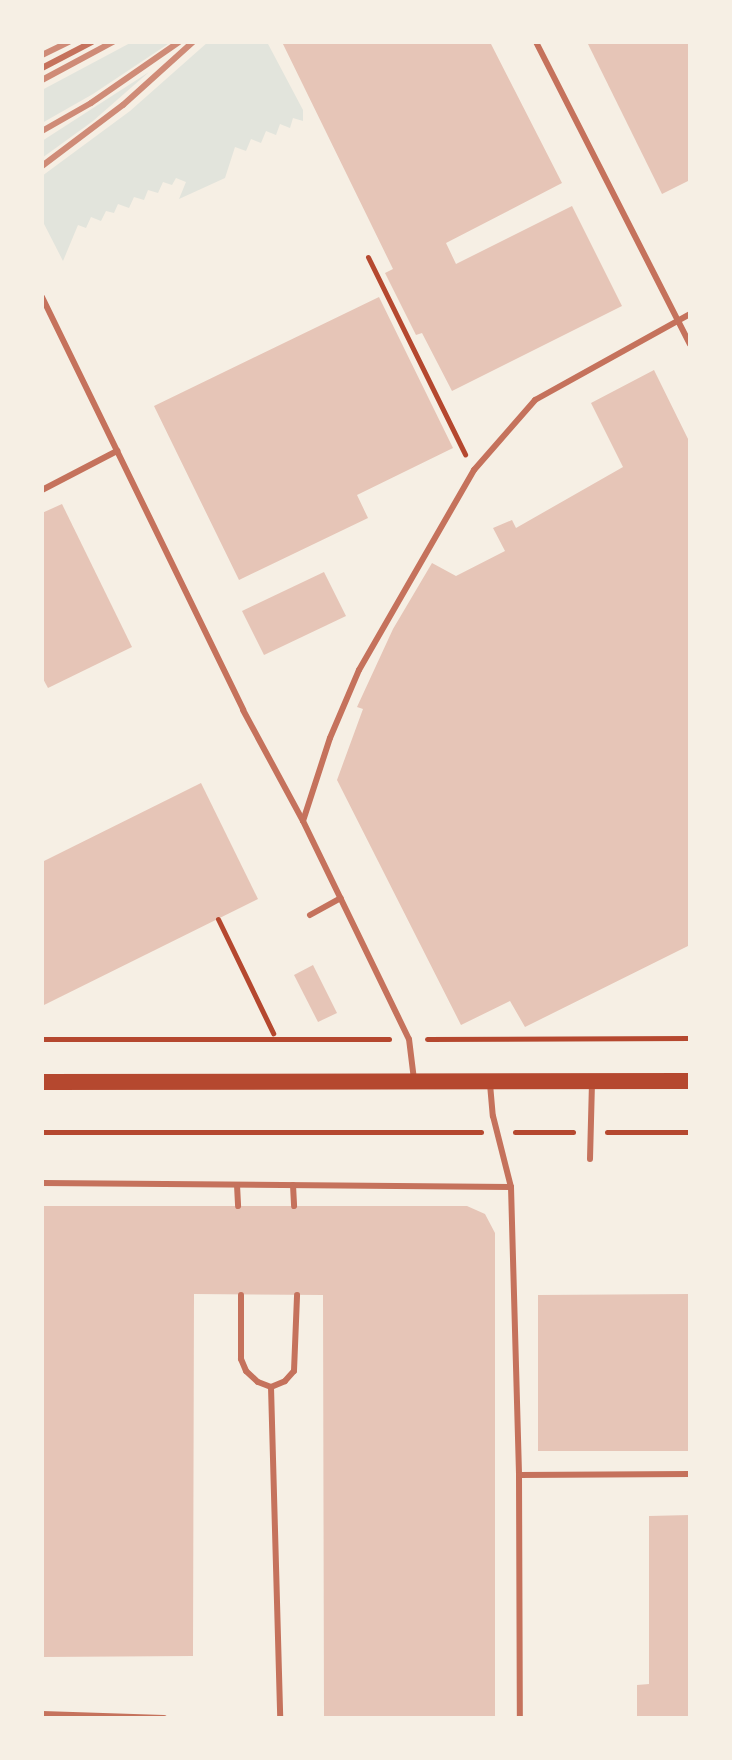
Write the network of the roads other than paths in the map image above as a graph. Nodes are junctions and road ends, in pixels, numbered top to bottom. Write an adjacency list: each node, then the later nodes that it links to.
1 (92, 42): 3 (lane)
2 (536, 42): 6 (lane)
3 (42, 68)
4 (42, 297): 8 (lane)
5 (690, 314): 6 (lane)
6 (678, 320): 7 (lane); 10 (lane)
7 (690, 344)
8 (117, 451): 9 (lane); 10 (lane)
9 (42, 490)
10 (303, 821): 11 (lane)
11 (341, 898): 12 (lane); 14 (lane)
12 (310, 915)
13 (592, 1080): 15 (main road); 16 (main road); 18 (lane)
14 (415, 1081): 15 (main road); 17 (main road)
15 (490, 1081): 22 (lane)
16 (690, 1081)
17 (42, 1082)
18 (590, 1159)
19 (42, 1183): 20 (lane)
20 (237, 1185): 21 (lane); 23 (lane)
21 (293, 1185): 22 (lane); 24 (lane)
22 (511, 1187): 29 (lane)
23 (238, 1206)
24 (294, 1206)
25 (241, 1295): 27 (lane)
26 (297, 1295): 27 (lane)
27 (271, 1387): 32 (lane)
28 (690, 1474): 29 (lane)
29 (519, 1475): 33 (lane)
30 (42, 1714): 31 (lane)
31 (164, 1718)
32 (280, 1718)
33 (520, 1718)

